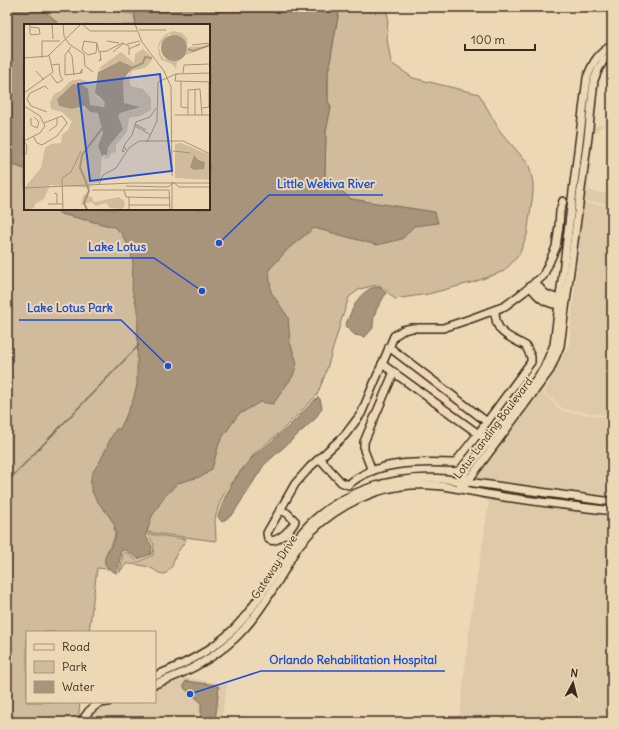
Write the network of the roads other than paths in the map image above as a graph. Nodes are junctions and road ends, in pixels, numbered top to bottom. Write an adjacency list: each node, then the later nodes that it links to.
1 (612, 45): 5 (street, Lotus Landing Boulevard)
2 (612, 54): 5 (street, Lotus Landing Boulevard)
3 (563, 201): 4 (street)
4 (532, 284): 5 (street); 6 (street)
5 (563, 302): 12 (street, Lotus Landing Boulevard)
6 (495, 310): 7 (street); 10 (street)
7 (389, 347): 8 (street); 10 (street)
8 (382, 364): 9 (street); 13 (street)
9 (394, 372): 11 (street); 14 (street)
10 (487, 422): 11 (street)
11 (478, 434): 12 (street); 14 (street)
12 (491, 443): 15 (street, Lotus Landing Boulevard)
13 (320, 459): 14 (street); 19 (street)
14 (372, 471)
15 (463, 484): 16 (street, Gateway Drive); 17 (street, Gateway Drive); 21 (street, Gateway Drive)
16 (546, 494): 17 (street); 18 (street, Gateway Drive)
17 (545, 502): 20 (street, Gateway Drive)
18 (612, 502)
19 (280, 510)
20 (612, 511)
21 (167, 675): 22 (street, Gateway Drive); 23 (street, Gateway Drive)
22 (156, 676)
23 (156, 683)
24 (99, 703): 25 (street)
25 (81, 722)

